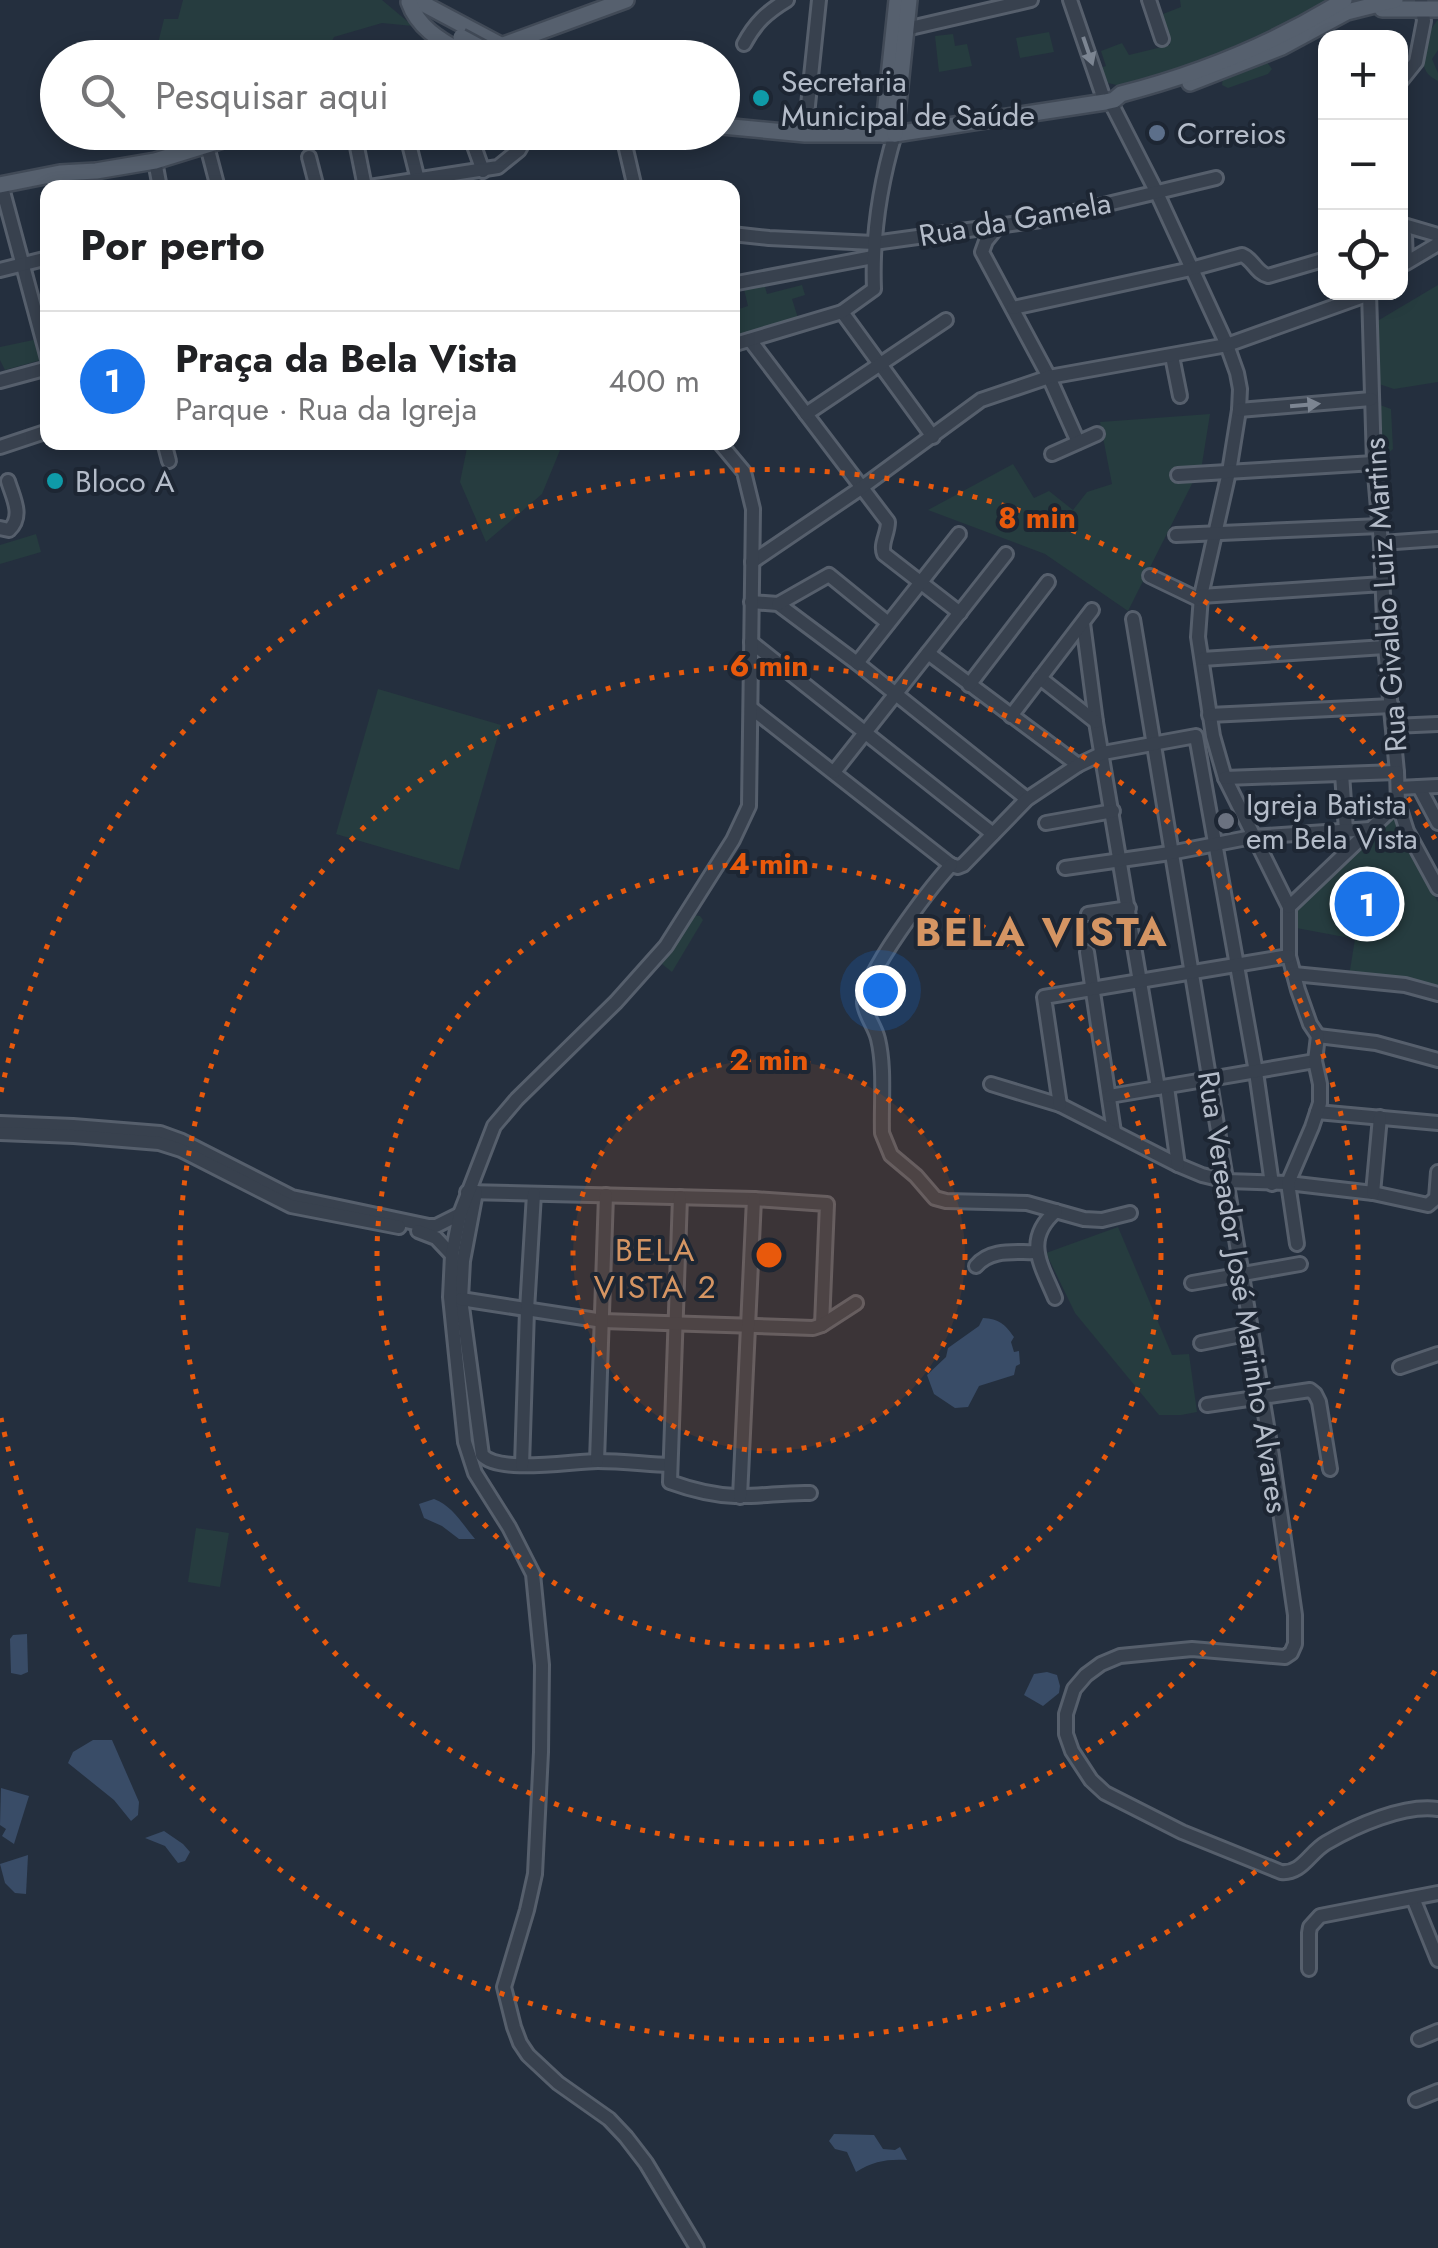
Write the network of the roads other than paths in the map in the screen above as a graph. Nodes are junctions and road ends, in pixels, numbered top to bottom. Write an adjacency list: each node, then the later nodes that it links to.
1 (623, 0): 19 (main road)
2 (787, 0): 20 (street)
3 (819, 0): 24 (street)
4 (896, 0): 14 (main road)
5 (909, 0): 14 (main road)
6 (1032, 0): 14 (street)
7 (1070, 0): 22 (street, one-way to 22)
8 (1149, 0): 15 (street)
9 (1395, 0): 12 (main road)
10 (410, 1): 16 (main road); 17 (main road, bridge); 18 (main road)
11 (1438, 1): 13 (main road)
12 (1351, 4): 13 (main road); 22 (main road)
13 (1429, 11): 21 (street)
14 (900, 30): 25 (main road)
15 (1162, 39)
16 (442, 40)
17 (469, 40)
18 (479, 40)
19 (526, 40)
20 (744, 44)
21 (1408, 72)
22 (1110, 101): 25 (main road); 46 (street)
23 (740, 128): 24 (main road)
24 (805, 134): 25 (main road)
25 (889, 134): 52 (street)
26 (193, 150): 34 (main road)
27 (208, 150): 39 (street)
28 (357, 150): 41 (street)
29 (411, 150): 42 (street)
30 (475, 150): 35 (street)
31 (517, 150): 35 (street)
32 (626, 150): 44 (street)
33 (309, 158): 40 (street)
34 (155, 161): 37 (main road); 38 (street)
35 (482, 171): 43 (street)
36 (1216, 178): 46 (street, Rua da Gamela)
37 (98, 179): 45 (main road)
38 (159, 180)
39 (216, 180)
40 (315, 180)
41 (363, 180)
42 (418, 180)
43 (430, 180)
44 (632, 180)
45 (1, 184): 56 (street)
46 (1156, 193): 47 (street, Rua da Gamela); 57 (street)
47 (999, 225): 52 (street, Rua da Gamela); 62 (street)
48 (1408, 230): 49 (street)
49 (1438, 234)
50 (740, 235): 52 (street)
51 (1438, 244): 55 (street)
52 (873, 250): 59 (street); 63 (street)
53 (40, 260): 56 (street)
54 (1318, 262): 57 (street)
55 (1408, 262)
56 (23, 264): 58 (street); 65 (street)
57 (1191, 269): 62 (street); 68 (street)
58 (0, 270)
59 (740, 282)
60 (1350, 300): 68 (street)
61 (1369, 300): 75 (street, Rua Givaldo Luiz Martins)
62 (1013, 308): 72 (street)
63 (842, 312): 66 (street); 70 (street)
64 (946, 320): 70 (street)
65 (40, 329)
66 (750, 340): 67 (street); 77 (street)
67 (740, 342)
68 (1227, 345): 69 (street); 76 (street)
69 (1172, 356): 72 (street); 74 (street)
70 (878, 364): 77 (street); 80 (street)
71 (40, 370): 73 (street)
72 (1049, 377): 80 (street); 81 (street)
73 (0, 381)
74 (1180, 396)
75 (1371, 399): 76 (street, one-way to 75); 87 (street, Rua Givaldo Luiz Martins)
76 (1238, 410): 88 (street)
77 (806, 414): 91 (street)
78 (40, 434): 82 (street)
79 (1097, 434): 81 (street)
80 (933, 436): 91 (street)
81 (1078, 442): 85 (street)
82 (0, 447)
83 (166, 450): 86 (street)
84 (726, 450): 100 (street)
85 (1052, 454)
86 (169, 460)
87 (1374, 463): 88 (street); 92 (street, Rua Givaldo Luiz Martins)
88 (1229, 472): 89 (street); 95 (street)
89 (1178, 474)
90 (8, 481): 93 (street)
91 (861, 488): 100 (street); 102 (street)
92 (1380, 526): 95 (street); 98 (street, Rua Givaldo Luiz Martins)
93 (0, 528)
94 (959, 534): 102 (street)
95 (1216, 534): 96 (street); 105 (street)
96 (1176, 535)
97 (1438, 539): 98 (street)
98 (1381, 542): 104 (street, Rua Givaldo Luiz Martins)
99 (1006, 554): 109 (street)
100 (752, 562): 106 (street)
101 (1150, 576): 105 (street)
102 (921, 582): 109 (street); 111 (street)
103 (1048, 582): 119 (street)
104 (1383, 584): 105 (street); 114 (street, Rua Givaldo Luiz Martins)
105 (1201, 598): 116 (street)
106 (751, 602): 107 (street); 113 (street)
107 (778, 604): 111 (street); 117 (street)
108 (1092, 610): 112 (street)
109 (960, 613): 115 (street)
110 (1132, 619): 129 (street, Rua Vereador José Marinho Alvares)
111 (888, 623): 117 (street)
112 (1083, 623): 118 (street); 125 (street)
113 (752, 642): 122 (street); 128 (street)
114 (1385, 647): 116 (street); 121 (street, Rua Givaldo Luiz Martins)
115 (928, 652): 119 (street); 120 (street)
116 (1202, 660): 123 (street)
117 (857, 662): 120 (street)
118 (1040, 678): 124 (street); 125 (street)
119 (969, 684): 124 (street)
120 (896, 694): 128 (street); 139 (street)
121 (1392, 706): 123 (street); 127 (street, Rua Givaldo Luiz Martins)
122 (751, 708): 132 (street); 185 (street)
123 (1210, 715): 135 (street)
124 (1011, 716): 131 (street)
125 (1096, 722): 130 (street)
126 (1438, 724): 127 (street)
127 (1393, 726): 133 (street, Rua Givaldo Luiz Martins)
128 (865, 733): 132 (street); 146 (street)
129 (1152, 744): 130 (street); 148 (street); 149 (street, Rua Vereador José Marinho Alvares)
130 (1102, 753): 131 (street); 141 (street)
131 (1078, 765): 139 (street)
132 (834, 772): 151 (street)
133 (1397, 772): 134 (street); 138 (street, Rua Givaldo Luiz Martins)
134 (1342, 774): 135 (street); 145 (street)
135 (1225, 778): 147 (street)
136 (1438, 786): 137 (street)
137 (1419, 787): 138 (street); 143 (street)
138 (1398, 788): 140 (street, Rua Givaldo Luiz Martins)
139 (1027, 799): 146 (street)
140 (1398, 804): 144 (street); 153 (street, Rua Givaldo Luiz Martins)
141 (1113, 812): 142 (street); 150 (street)
142 (1046, 823)
143 (1438, 823)
144 (1370, 828): 145 (street); 154 (street)
145 (1346, 830): 147 (street)
146 (993, 834): 151 (street)
147 (1252, 836): 148 (street); 154 (street)
148 (1216, 844): 149 (street); 159 (street)
149 (1170, 853): 150 (street); 160 (street, Rua Vereador José Marinho Alvares)
150 (1121, 859): 152 (street); 155 (street)
151 (950, 865): 191 (street)
152 (1065, 868)
153 (1438, 888)
154 (1289, 906): 158 (street)
155 (1129, 908): 156 (street); 162 (street)
156 (1088, 914)
157 (1087, 952): 163 (street)
158 (1289, 956): 159 (street); 161 (street)
159 (1236, 964): 160 (street); 168 (street)
160 (1190, 972): 162 (street); 169 (street, Rua Vereador José Marinho Alvares)
161 (1294, 974): 164 (street); 165 (street)
162 (1140, 979): 163 (street); 171 (street)
163 (1092, 988): 172 (street); 173 (street)
164 (1438, 994)
165 (1318, 1036): 166 (street); 167 (street)
166 (1438, 1060)
167 (1316, 1061): 168 (street); 174 (street)
168 (1256, 1072): 169 (street); 184 (street)
169 (1208, 1080): 171 (street); 182 (street, Rua Vereador José Marinho Alvares)
170 (991, 1084): 173 (street)
171 (1163, 1087): 172 (street); 180 (street)
172 (1110, 1096): 178 (street)
173 (1060, 1105): 178 (street)
174 (1317, 1112): 175 (street); 183 (street)
175 (1380, 1117): 177 (street); 186 (street)
176 (0, 1123): 193 (street)
177 (1438, 1124)
178 (1114, 1132): 180 (street)
179 (0, 1133): 196 (street)
180 (1178, 1165): 182 (street)
181 (1438, 1172): 186 (street)
182 (1227, 1180): 184 (street); 199 (street, Rua Vereador José Marinho Alvares)
183 (1288, 1183): 184 (street); 186 (street); 194 (street)
184 (1272, 1184)
185 (471, 1192): 187 (street); 193 (street); 201 (street)
186 (1373, 1193)
187 (534, 1194): 188 (street); 204 (street)
188 (606, 1195): 189 (street); 205 (street)
189 (680, 1197): 190 (street); 206 (street)
190 (754, 1199): 207 (street); 208 (street)
191 (1056, 1210): 192 (street); 195 (street)
192 (1130, 1213)
193 (460, 1214): 196 (street)
194 (1297, 1244)
195 (1036, 1252): 198 (street); 202 (street)
196 (452, 1255): 201 (street)
197 (1300, 1264): 199 (street)
198 (976, 1266)
199 (1240, 1274): 200 (street); 209 (street, Rua Vereador José Marinho Alvares)
200 (1192, 1283)
201 (456, 1298): 204 (street); 216 (street); 230 (street)
202 (1055, 1298)
203 (856, 1303): 207 (street)
204 (527, 1310): 205 (street); 216 (street)
205 (603, 1321): 206 (street); 215 (street)
206 (676, 1325): 208 (street); 217 (street)
207 (822, 1325): 208 (street)
208 (749, 1327): 220 (street)
209 (1251, 1334): 210 (street); 213 (street, Rua Vereador José Marinho Alvares)
210 (1201, 1343)
211 (1438, 1354): 212 (street)
212 (1400, 1367)
213 (1261, 1396): 214 (street); 218 (street); 221 (street, Rua Vereador José Marinho Alvares)
214 (1207, 1405)
215 (597, 1461): 216 (street); 217 (street)
216 (522, 1465)
217 (670, 1465): 220 (street)
218 (1330, 1469)
219 (810, 1493): 220 (street)
220 (740, 1496)
221 (1438, 1809)
222 (1438, 1893): 223 (street)
223 (1413, 1898): 224 (street); 225 (street)
224 (1438, 1960)
225 (1308, 1969)
226 (1438, 2031): 227 (street)
227 (1419, 2039)
228 (1438, 2091): 229 (street)
229 (1416, 2100)
230 (697, 2248)

